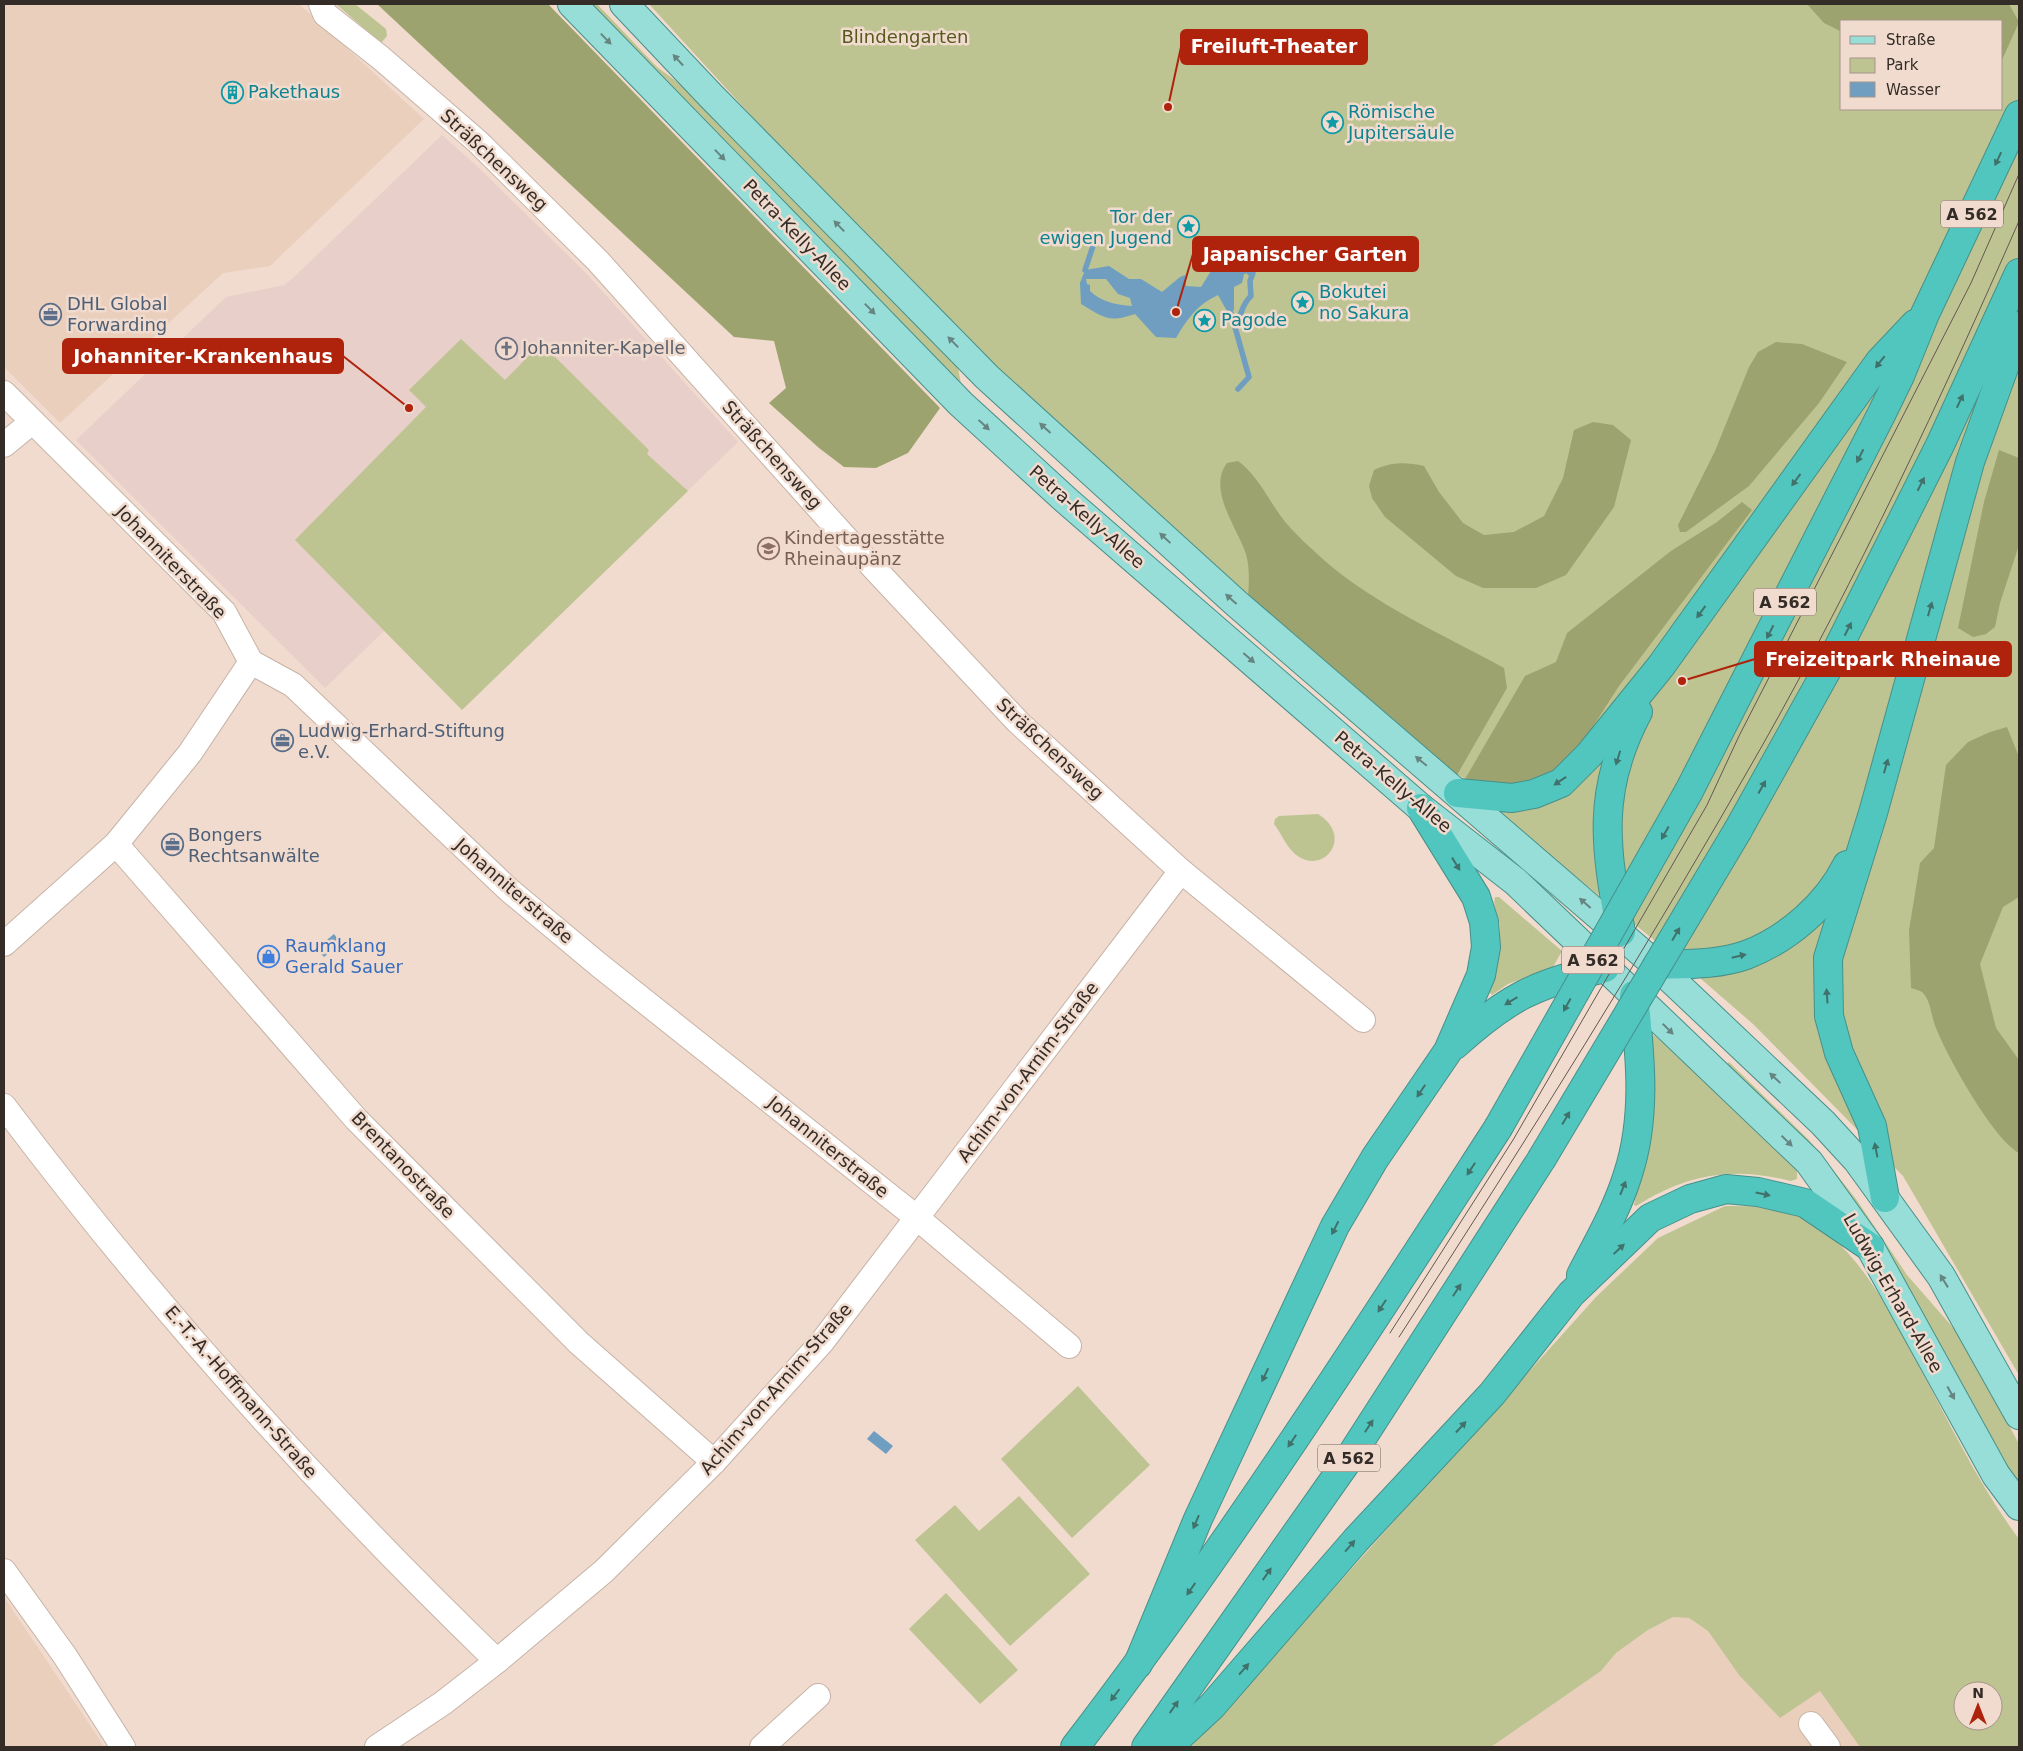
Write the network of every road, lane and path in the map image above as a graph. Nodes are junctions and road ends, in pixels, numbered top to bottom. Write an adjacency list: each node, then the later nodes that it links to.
1 (321, 4): 17 (street, Sträßchensweg)
2 (572, 4): 14 (main road, Petra-Kelly-Allee, one-way to 14)
3 (624, 4): 13 (main road, Petra-Kelly-Allee, one-way to 3)
4 (2019, 115): 6 (highway, A 562, one-way to 6)
5 (2019, 273): 43 (highway, A 562, one-way to 5, bridge)
6 (1925, 314): 12 (highway, one-way to 12); 36 (highway, A 562, one-way to 36, bridge)
7 (2019, 326): 15 (highway, one-way to 7)
8 (4, 393): 9 (street, Johanniterstraße)
9 (32, 422): 10 (street); 11 (street, Johanniterstraße)
10 (4, 445)
11 (252, 662): 16 (street); 27 (street, Johanniterstraße)
12 (1661, 666): 13 (highway, one-way to 13); 18 (highway, one-way to 18)
13 (1458, 793): 18 (main road, Petra-Kelly-Allee, one-way to 13)
14 (1421, 808): 21 (main road, Petra-Kelly-Allee); 24 (highway, one-way to 24)
15 (1873, 812): 20 (highway, one-way to 15); 26 (highway, one-way to 15)
16 (116, 844): 19 (street); 32 (street, Brentanostraße)
17 (1181, 871): 23 (street, Sträßchensweg); 27 (street, Achim-von-Arnim-Straße)
18 (1622, 935): 20 (main road); 21 (main road)
19 (4, 944)
20 (1656, 965): 21 (main road); 26 (main road, one-way to 20)
21 (1617, 967): 22 (main road, Petra-Kelly-Allee); 24 (highway, one-way to 24)
22 (1634, 995): 28 (main road, Ludwig-Erhard-Allee, one-way to 28); 29 (highway, one-way to 22)
23 (1363, 1020)
24 (1448, 1050): 36 (highway, one-way to 36)
25 (4, 1106): 35 (street, E.-T.-A.-Hoffmann-Straße)
26 (1885, 1198): 31 (main road, one-way to 26)
27 (916, 1217): 30 (street, Johanniterstraße); 32 (street, Achim-von-Arnim-Straße)
28 (1870, 1248): 29 (highway, one-way to 28); 33 (main road, Ludwig-Erhard-Allee, one-way to 33)
29 (1571, 1294): 44 (highway, one-way to 29)
30 (1069, 1346)
31 (2019, 1415)
32 (714, 1462): 35 (street, Achim-von-Arnim-Straße)
33 (2019, 1506)
34 (4, 1571): 40 (street)
35 (497, 1661): 39 (street, Achim-von-Arnim-Straße)
36 (1138, 1664): 42 (highway, A 562, one-way to 42)
37 (818, 1696): 41 (street)
38 (1812, 1724): 45 (street)
39 (392, 1743)
40 (123, 1747)
41 (762, 1747)
42 (1075, 1747)
43 (1146, 1747)
44 (1168, 1747)
45 (1828, 1747)

